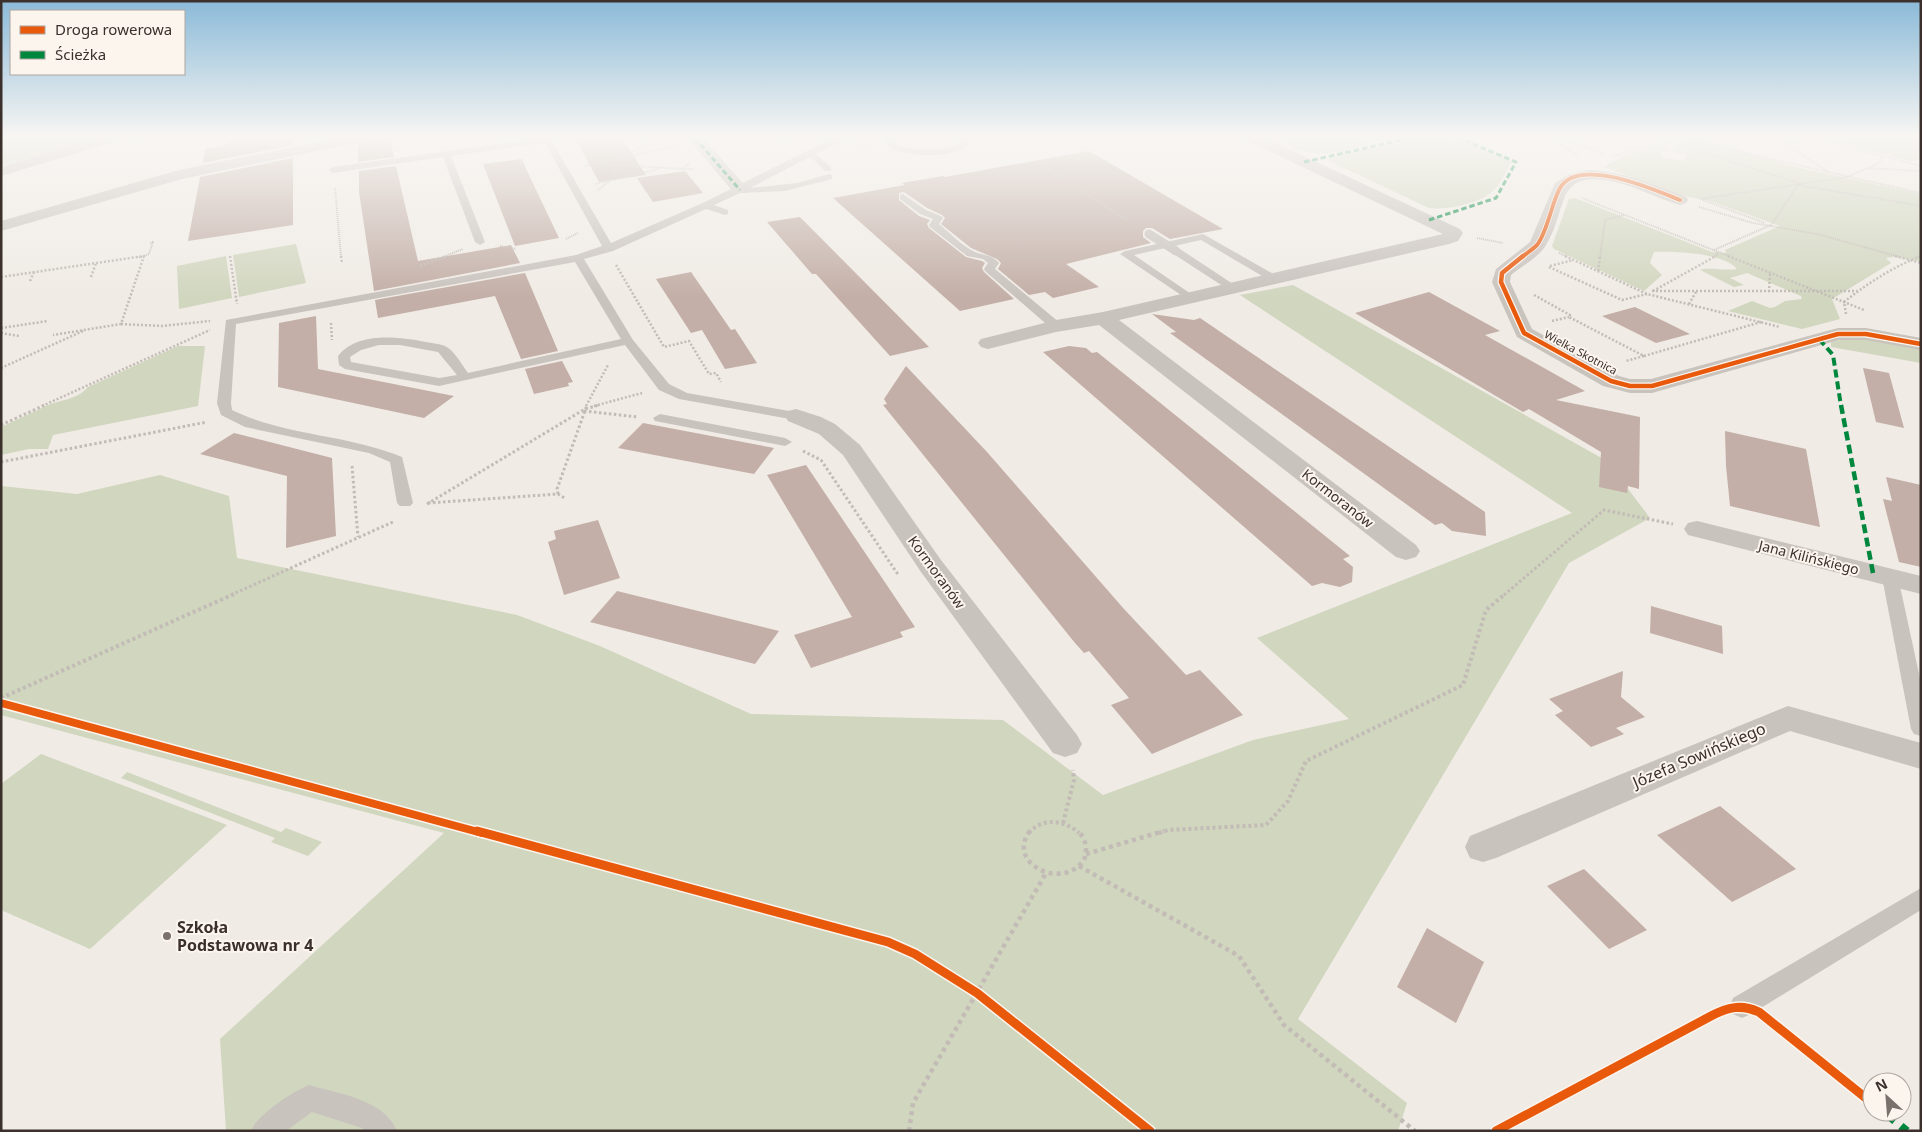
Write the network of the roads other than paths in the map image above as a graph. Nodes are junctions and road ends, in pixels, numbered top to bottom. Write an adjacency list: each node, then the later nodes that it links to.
1 (124, 191): 12 (street)
2 (460, 191): 14 (lane)
3 (576, 191): 15 (lane)
4 (738, 191): 10 (lane)
5 (1365, 191): 18 (street)
6 (1559, 191): 25 (street, Wielka Skotnica)
7 (1654, 191): 9 (street, Wielka Skotnica)
8 (903, 197): 22 (lane)
9 (1680, 200)
10 (706, 206): 11 (lane); 15 (lane)
11 (725, 212)
12 (1, 226)
13 (1150, 234): 16 (lane, bridge)
14 (480, 242)
15 (608, 249): 17 (lane)
16 (1176, 251): 19 (lane)
17 (578, 258): 23 (lane); 32 (lane)
18 (1273, 278): 19 (street); 20 (lane)
19 (1233, 288): 20 (street)
20 (1190, 298): 21 (street)
21 (1103, 318): 22 (street); 34 (street, Kormoranów)
22 (1056, 326): 24 (street)
23 (628, 341): 26 (lane); 27 (lane)
24 (988, 343)
25 (1921, 344)
26 (465, 377): 26 (lane)
27 (739, 407): 28 (lane); 30 (lane)
28 (796, 416): 38 (street, Kormoranów)
29 (660, 418): 30 (lane)
30 (720, 430): 31 (lane)
31 (785, 442)
32 (405, 503)
33 (1697, 529): 35 (street, Jana Kilińskiego)
34 (1406, 550)
35 (1890, 577): 36 (street, Jana Kilińskiego); 37 (lane)
36 (1921, 585)
37 (1921, 728)
38 (1066, 744)
39 (1921, 756): 40 (street, Józefa Sowińskiego)
40 (1483, 847)
41 (1921, 898): 42 (lane)
42 (1742, 1006)
43 (264, 1131): 44 (lane)
44 (384, 1131)

